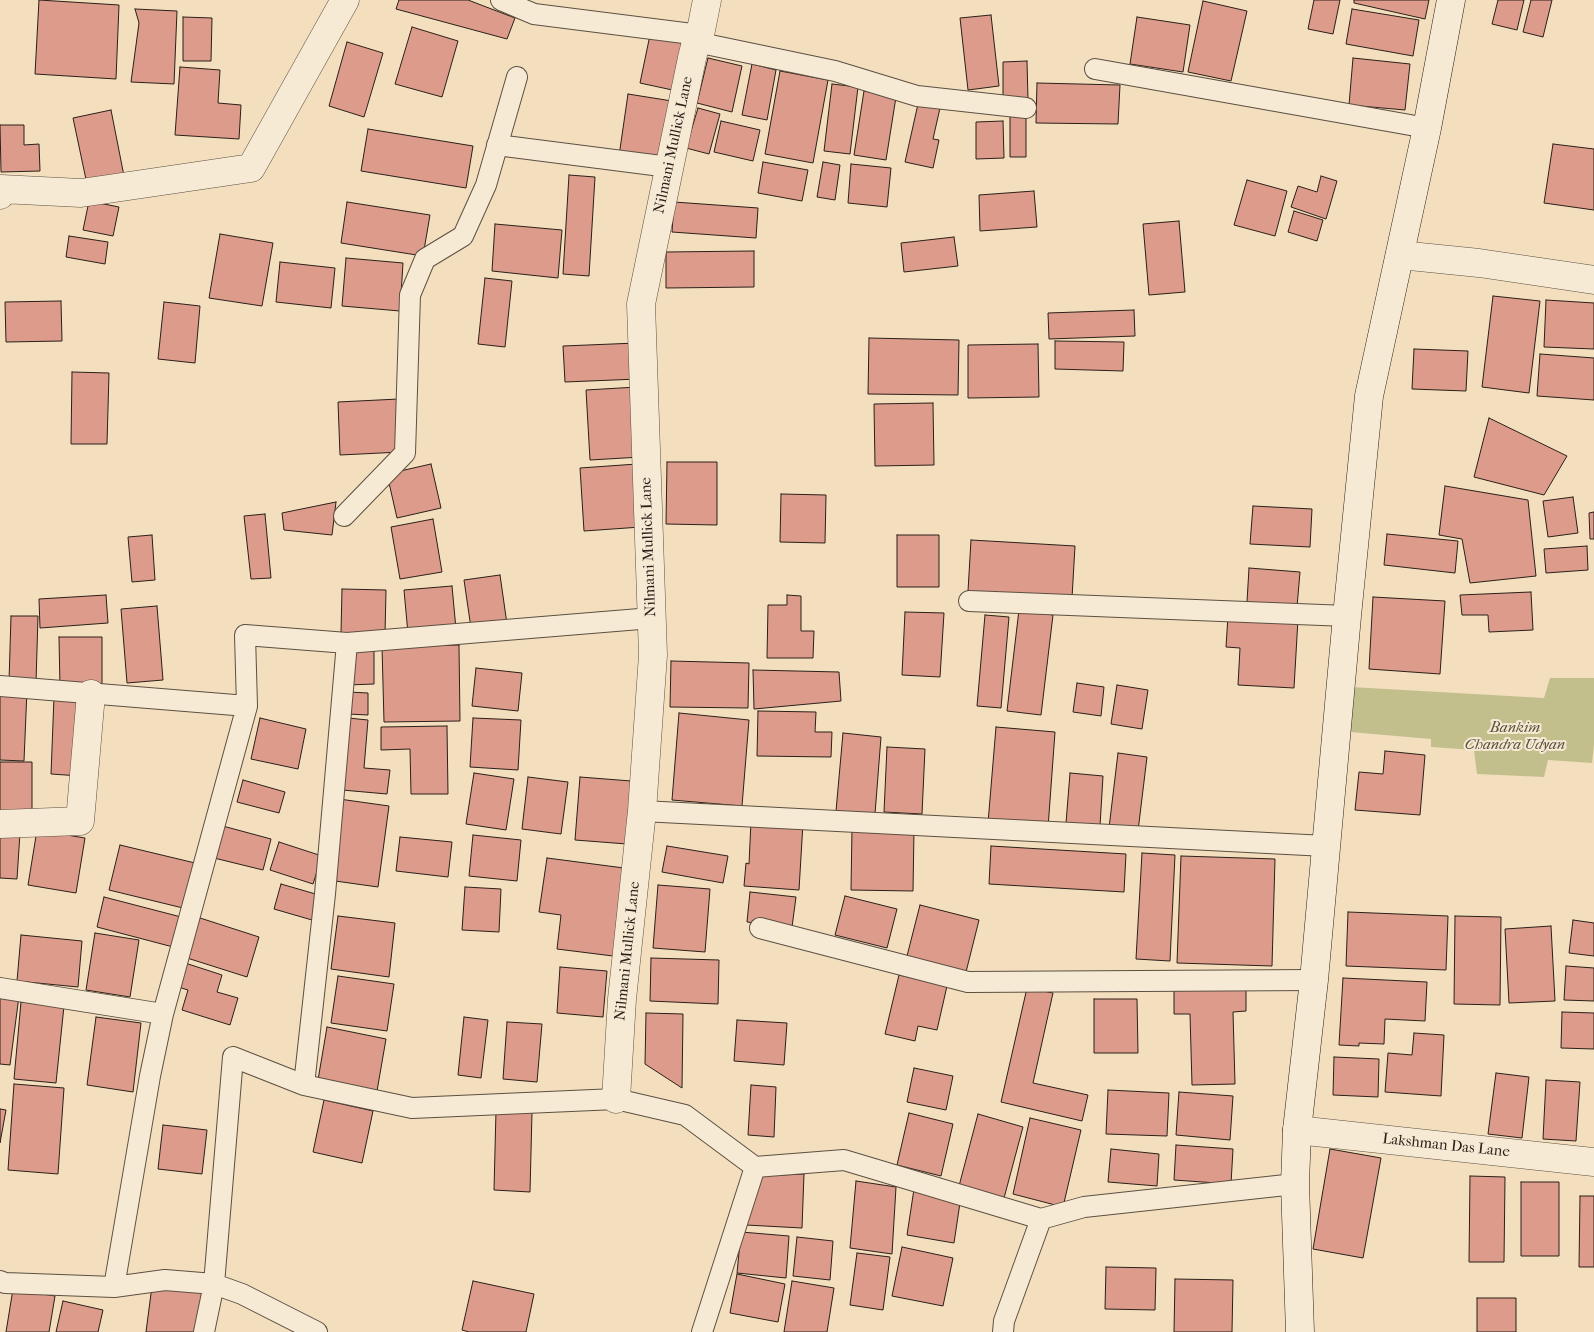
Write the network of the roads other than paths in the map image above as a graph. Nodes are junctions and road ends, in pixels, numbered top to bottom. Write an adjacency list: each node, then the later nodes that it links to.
1 (345, 0): 12 (street)
2 (501, 0): 5 (lane)
3 (706, 0): 5 (street, Nilmani Mullick Lane)
4 (1451, 0): 9 (street)
5 (698, 38): 8 (lane); 11 (street, Nilmani Mullick Lane)
6 (1095, 68): 9 (lane)
7 (517, 77): 10 (lane)
8 (1026, 108)
9 (1427, 128): 13 (street)
10 (497, 145): 11 (lane); 15 (lane)
11 (669, 167): 18 (street, Nilmani Mullick Lane)
12 (0, 195)
13 (1400, 255): 14 (street); 17 (street)
14 (1594, 280)
15 (344, 516)
16 (969, 601): 17 (lane)
17 (1347, 616): 25 (street)
18 (652, 618): 19 (lane); 23 (street, Nilmani Mullick Lane)
19 (347, 643): 22 (lane); 30 (lane)
20 (0, 686): 21 (lane)
21 (92, 694): 22 (lane); 24 (street)
22 (247, 706): 29 (lane)
23 (642, 811): 25 (lane); 31 (street, Nilmani Mullick Lane)
24 (0, 824)
25 (1326, 846): 27 (street)
26 (760, 928): 27 (lane)
27 (1314, 980): 32 (street)
28 (0, 988): 29 (lane)
29 (163, 1014): 39 (lane)
30 (304, 1085): 31 (lane); 38 (lane)
31 (616, 1099): 34 (lane)
32 (1297, 1130): 33 (street, Lakshman Das Lane); 35 (street)
33 (1594, 1162)
34 (755, 1166): 36 (lane); 42 (lane)
35 (1295, 1184): 36 (lane); 44 (street)
36 (1041, 1219): 43 (lane)
37 (0, 1281): 39 (lane)
38 (214, 1284): 39 (lane); 40 (lane); 41 (lane)
39 (114, 1286)
40 (204, 1332)
41 (317, 1332)
42 (702, 1332)
43 (1003, 1332)
44 (1300, 1332)

